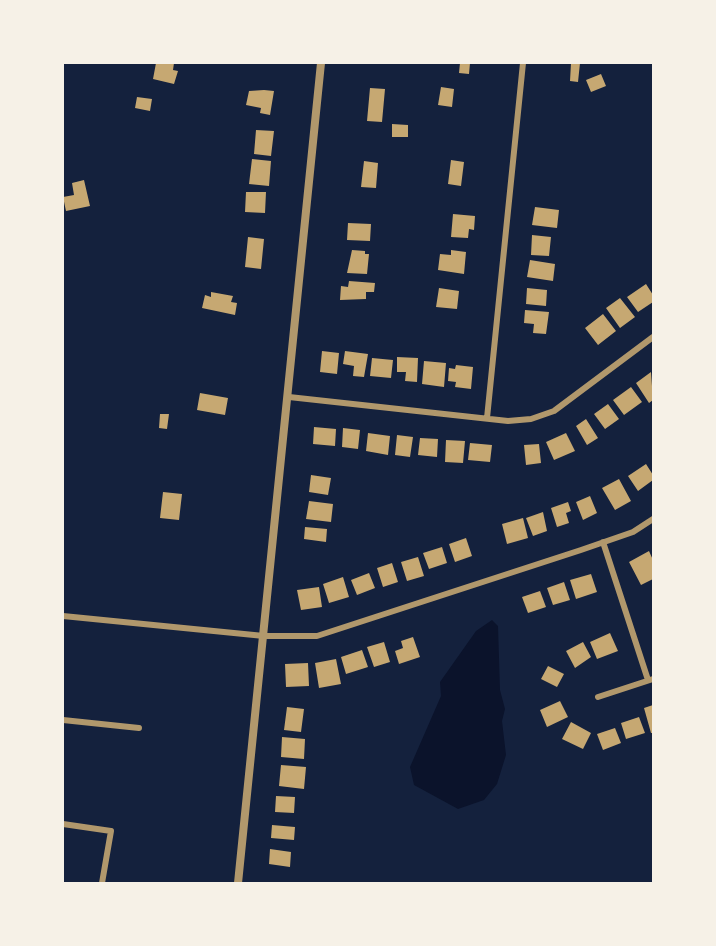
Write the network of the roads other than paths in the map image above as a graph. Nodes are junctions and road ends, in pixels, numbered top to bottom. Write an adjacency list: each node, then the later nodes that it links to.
1 (321, 63): 4 (street)
2 (523, 63): 5 (street)
3 (653, 337): 5 (street)
4 (289, 397): 5 (street); 9 (street)
5 (488, 418)
6 (653, 519): 7 (street)
7 (603, 542): 9 (street); 10 (street)
8 (63, 616): 9 (street)
9 (264, 636): 16 (street)
10 (650, 680): 11 (street)
11 (598, 697)
12 (63, 720): 13 (street)
13 (139, 728)
14 (63, 824): 15 (street)
15 (102, 883)
16 (238, 883)

